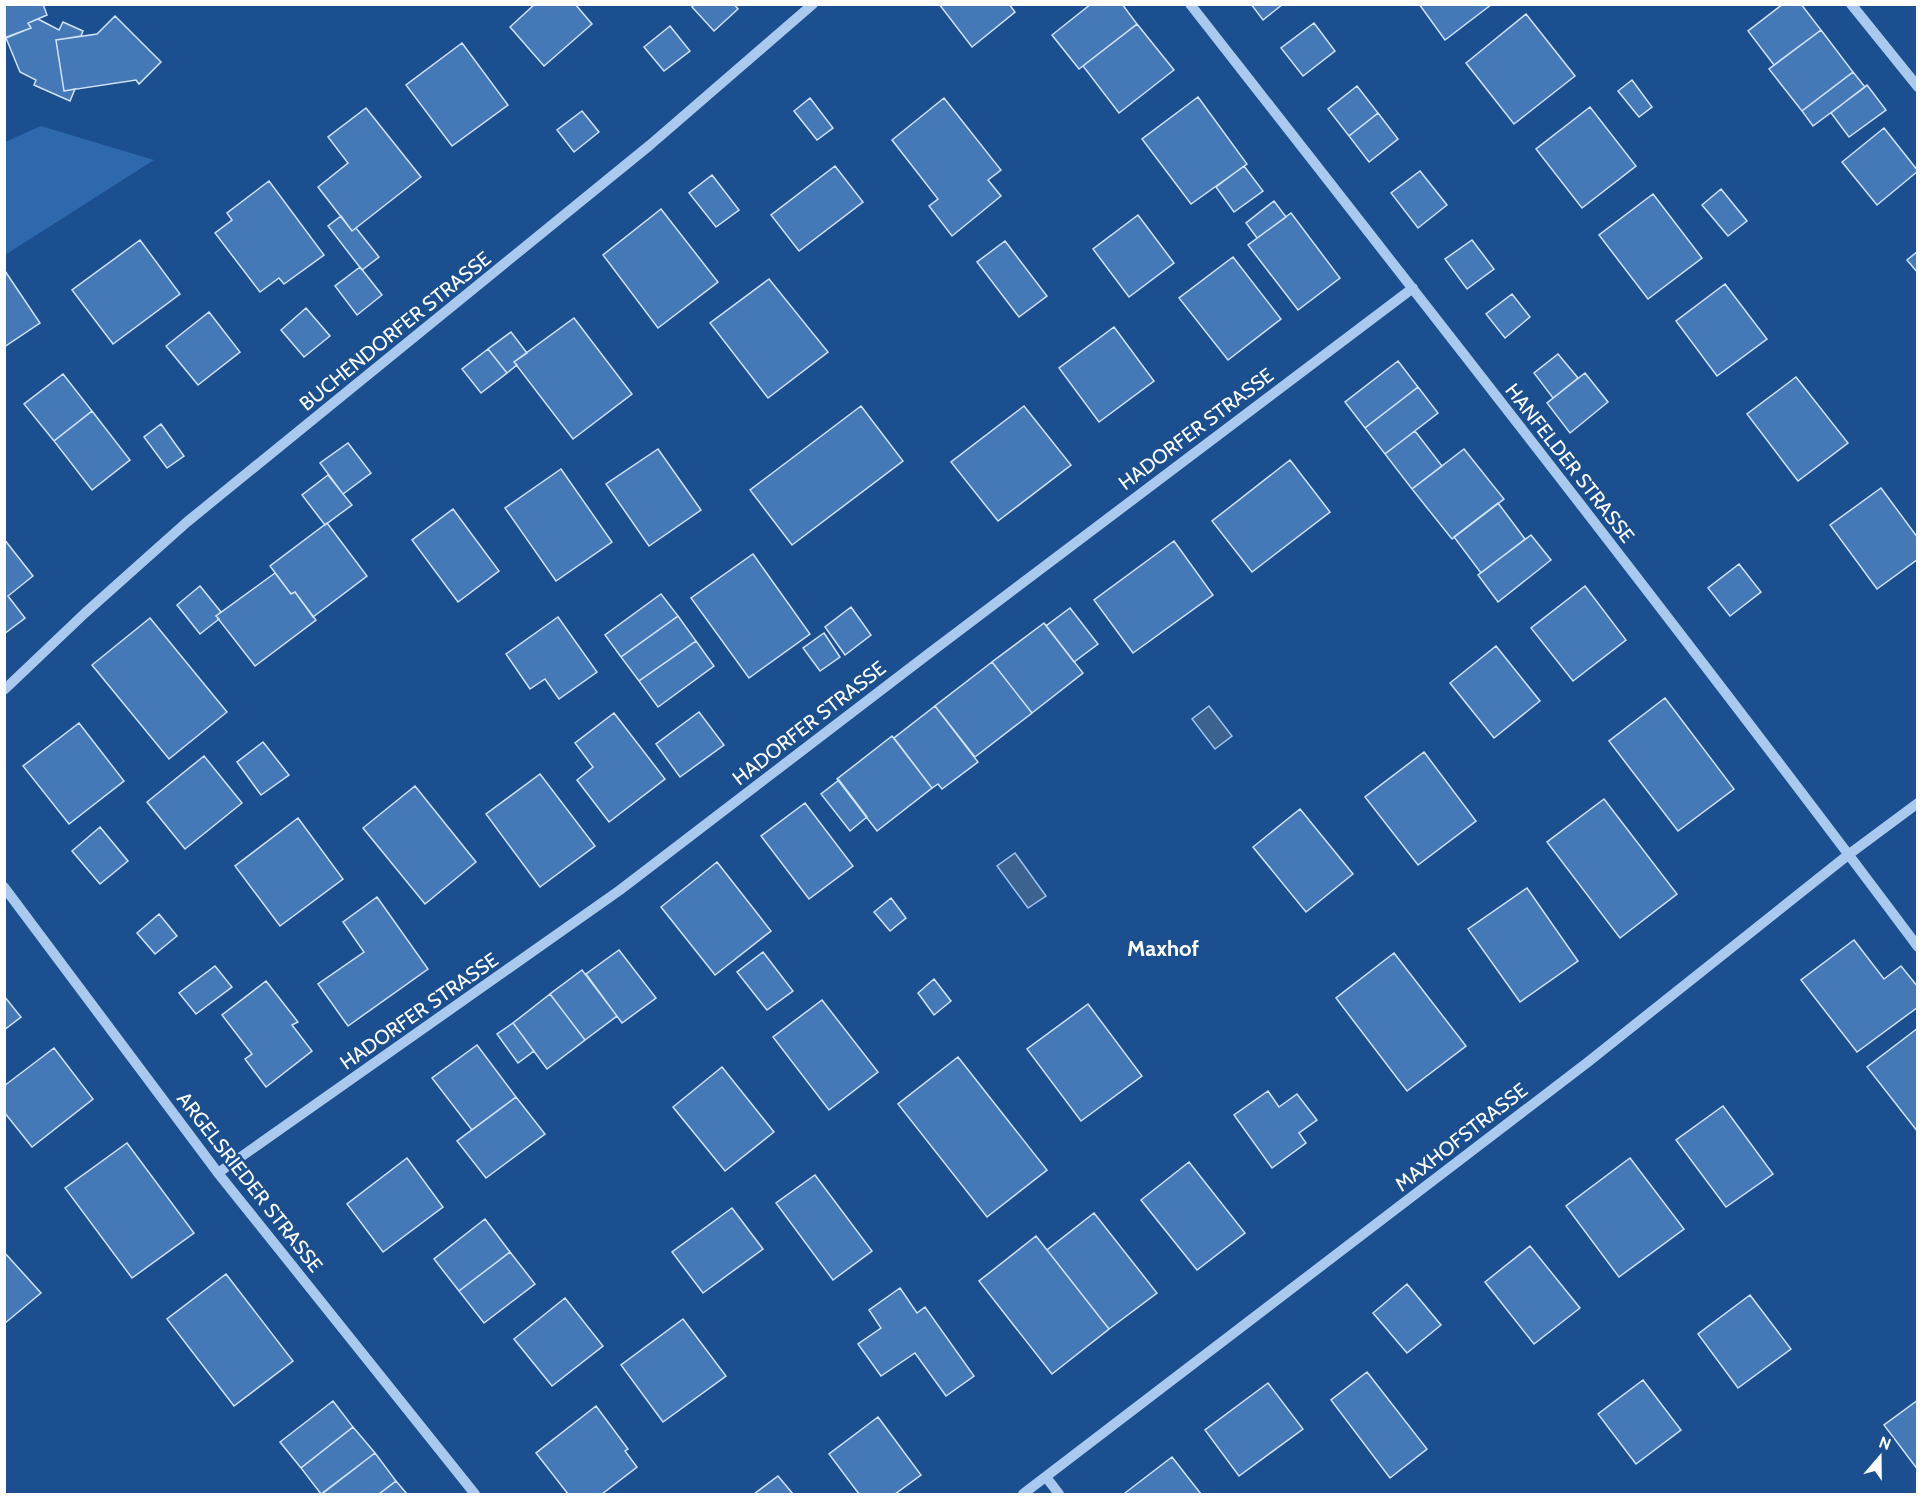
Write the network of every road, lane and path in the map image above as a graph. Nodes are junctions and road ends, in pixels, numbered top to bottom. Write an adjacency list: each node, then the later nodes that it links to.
1 (813, 4): 6 (street, BUCHENDORFER STRASSE)
2 (1190, 4): 5 (street, HANFELDER STRASSE)
3 (1851, 4): 4 (street)
4 (1917, 87)
5 (1413, 288): 8 (street, HANFELDER STRASSE); 11 (street, HADORFER STRASSE)
6 (4, 690)
7 (1917, 803): 8 (street, MAXHOFSTRASSE)
8 (1848, 855): 10 (street, HANFELDER STRASSE); 12 (street, MAXHOFSTRASSE)
9 (4, 887): 11 (street, ARGELSRIEDER STRASSE)
10 (1917, 947)
11 (218, 1173): 13 (street, ARGELSRIEDER STRASSE)
12 (1046, 1477): 14 (street, MAXHOFSTRASSE); 15 (street)
13 (475, 1494)
14 (1023, 1494)
15 (1059, 1494)

